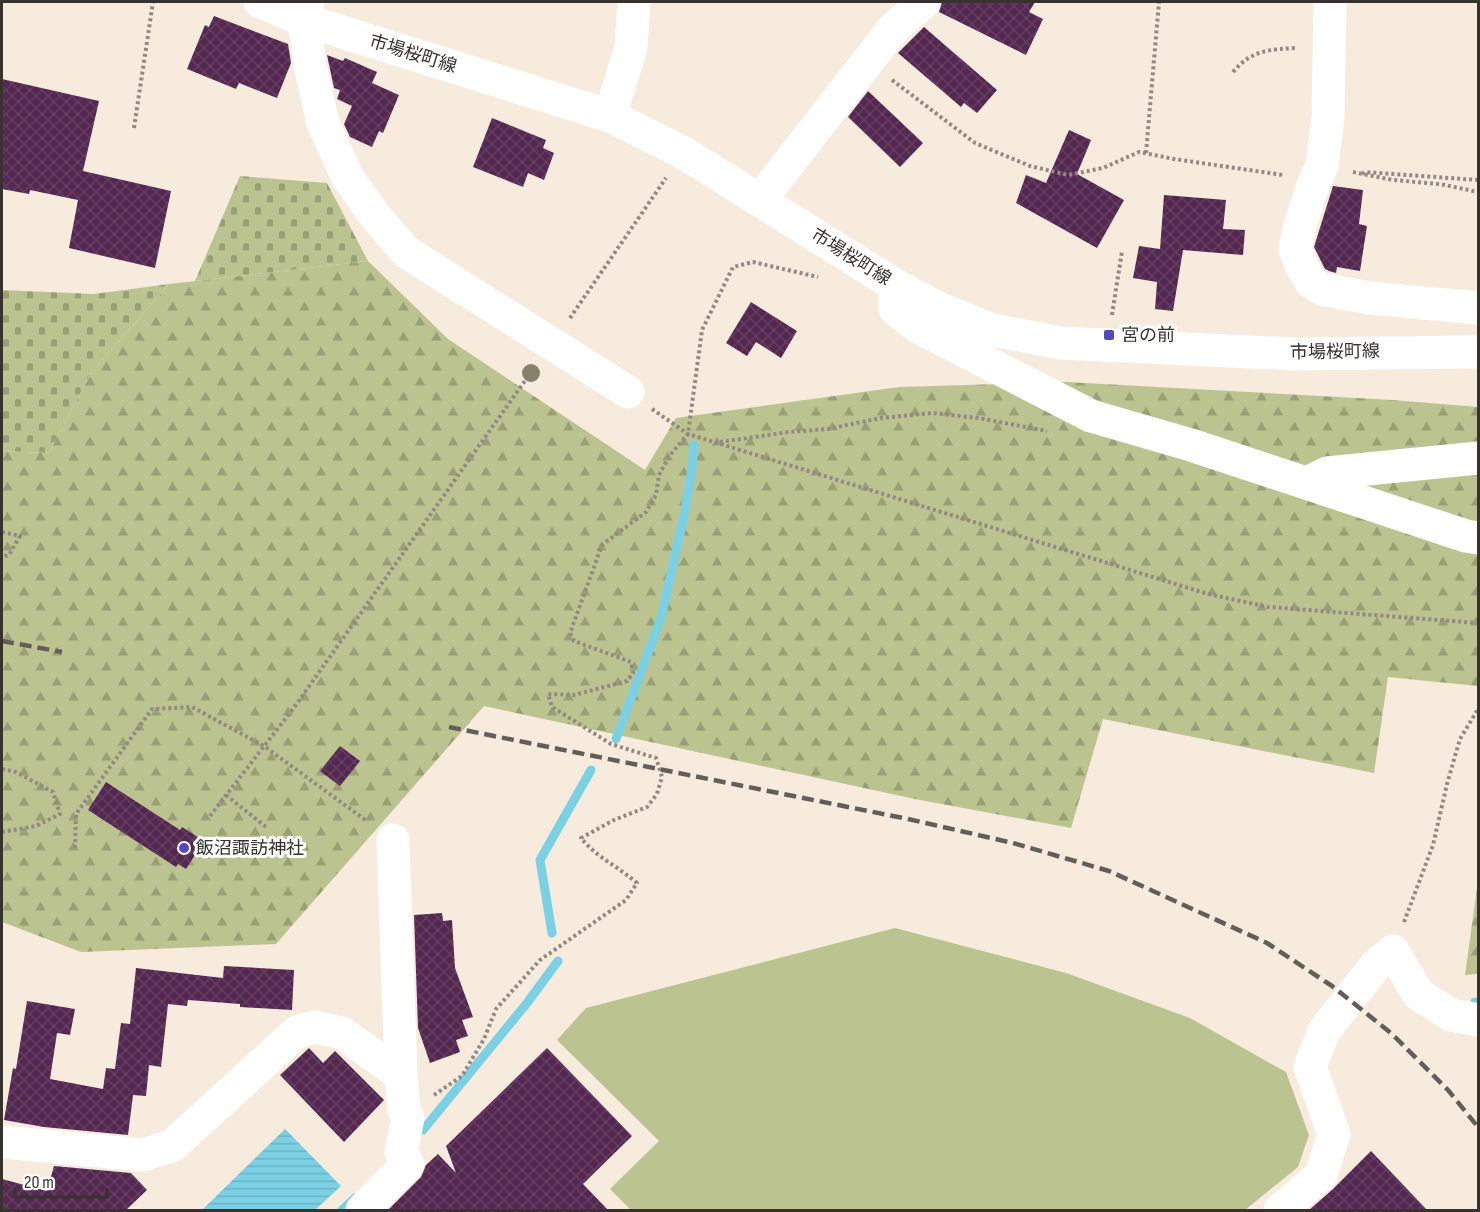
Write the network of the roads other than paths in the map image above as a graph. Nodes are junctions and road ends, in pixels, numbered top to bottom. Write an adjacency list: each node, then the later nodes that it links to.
1 (260, 2): 5 (street, 市場桜町線)
2 (634, 2): 6 (street)
3 (924, 2): 7 (street)
4 (1330, 2): 9 (street)
5 (306, 11): 6 (street, 市場桜町線); 11 (street)
6 (610, 116): 7 (street, 市場桜町線)
7 (760, 200): 8 (street, 市場桜町線)
8 (895, 285): 10 (street, 市場桜町線); 13 (street)
9 (1479, 308)
10 (1479, 352)
11 (628, 392)
12 (1479, 458): 13 (street)
13 (1306, 483): 14 (street)
14 (1479, 538)
15 (393, 840): 17 (street)
16 (1479, 1020): 20 (street)
17 (401, 1075): 18 (street); 19 (street)
18 (2, 1142)
19 (362, 1210)
20 (1280, 1210)

